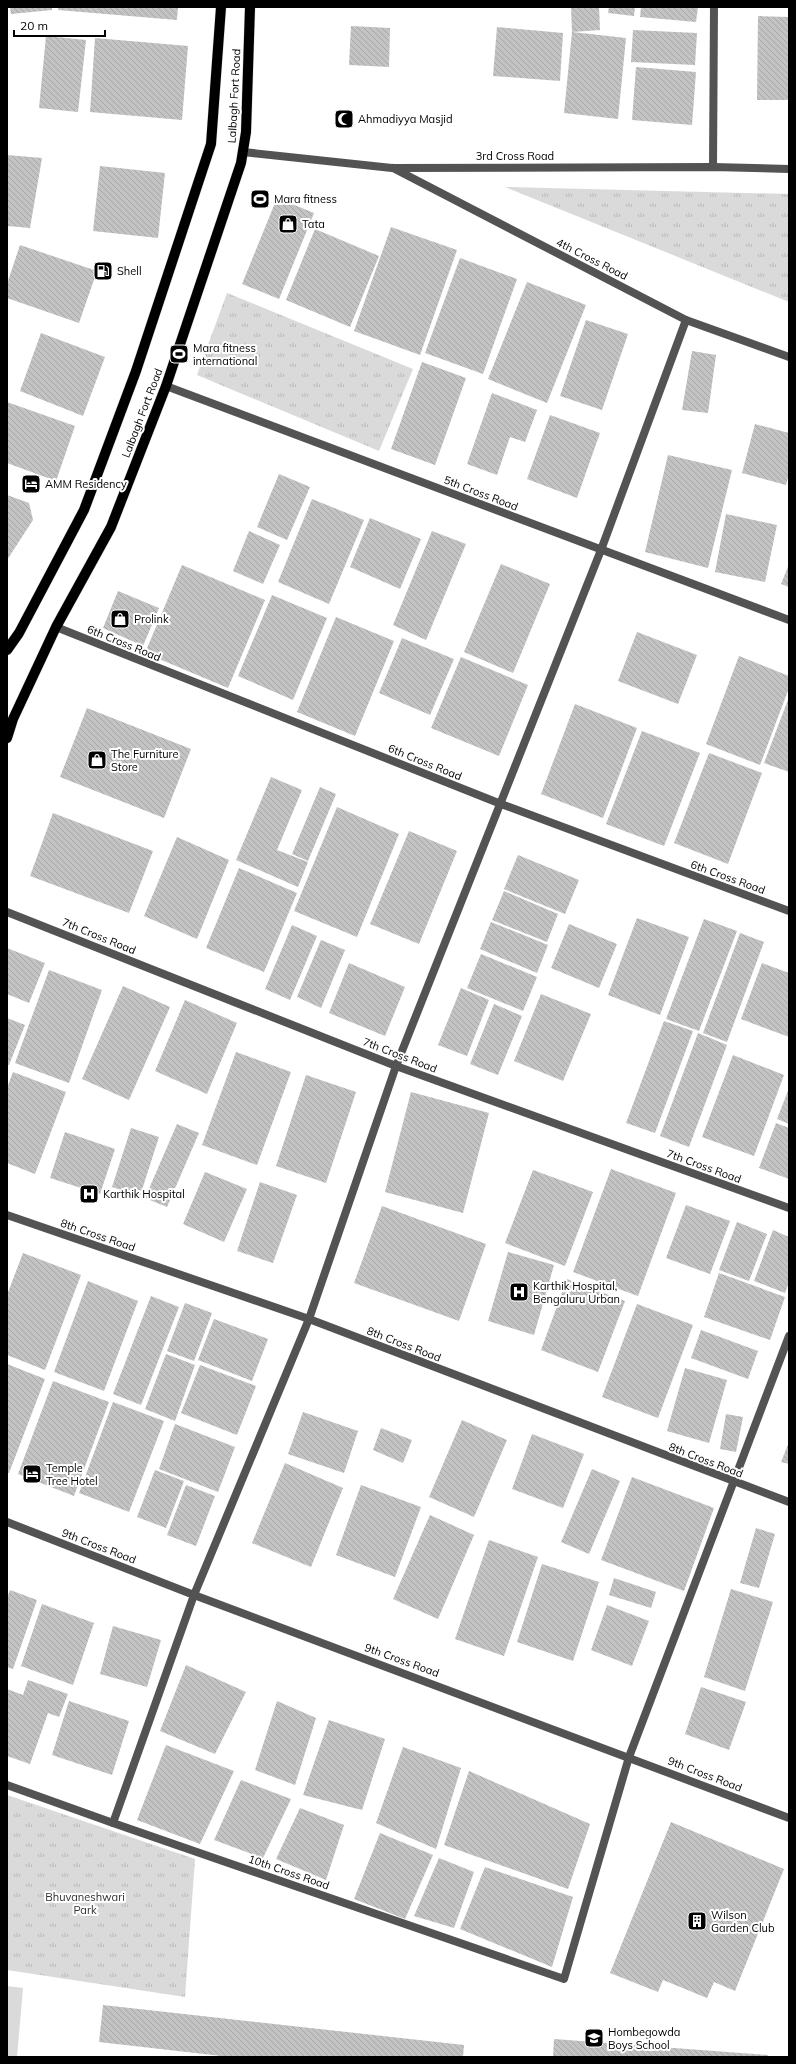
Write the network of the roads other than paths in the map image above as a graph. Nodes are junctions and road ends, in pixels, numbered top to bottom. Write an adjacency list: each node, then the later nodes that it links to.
1 (221, 7): 14 (main road, Lalbagh Fort Road)
2 (250, 7): 4 (main road, Lalbagh Fort Road)
3 (714, 7): 5 (street)
4 (243, 152): 6 (street, 3rd Cross Road); 10 (main road, Lalbagh Fort Road)
5 (713, 167): 6 (street, 3rd Cross Road); 7 (street, 3rd Cross Road)
6 (392, 168): 8 (street, 4th Cross Road)
7 (789, 169)
8 (686, 320): 9 (street, 4th Cross Road); 11 (street)
9 (789, 357)
10 (166, 386): 11 (street, 5th Cross Road); 13 (main road, Lalbagh Fort Road)
11 (601, 550): 12 (street, 5th Cross Road); 18 (street)
12 (789, 620)
13 (56, 627): 17 (main road, Lalbagh Fort Road); 18 (street, 6th Cross Road)
14 (19, 633): 15 (main road); 16 (main road, Lalbagh Fort Road)
15 (7, 636)
16 (7, 650)
17 (7, 738)
18 (501, 804): 19 (street, 6th Cross Road); 21 (street)
19 (789, 911)
20 (7, 912): 21 (street, 7th Cross Road)
21 (396, 1066): 22 (street, 7th Cross Road); 24 (street)
22 (789, 1208)
23 (7, 1215): 24 (street, 8th Cross Road)
24 (309, 1319): 26 (street, 8th Cross Road); 29 (street)
25 (789, 1336): 26 (street)
26 (734, 1483): 27 (street, 8th Cross Road); 30 (street)
27 (789, 1502)
28 (7, 1522): 29 (street, 9th Cross Road)
29 (194, 1595): 30 (street, 9th Cross Road); 33 (street)
30 (629, 1757): 32 (street, 9th Cross Road); 33 (street, 10th Cross Road)
31 (7, 1785): 33 (street, 10th Cross Road)
32 (789, 1818)
33 (113, 1823)

